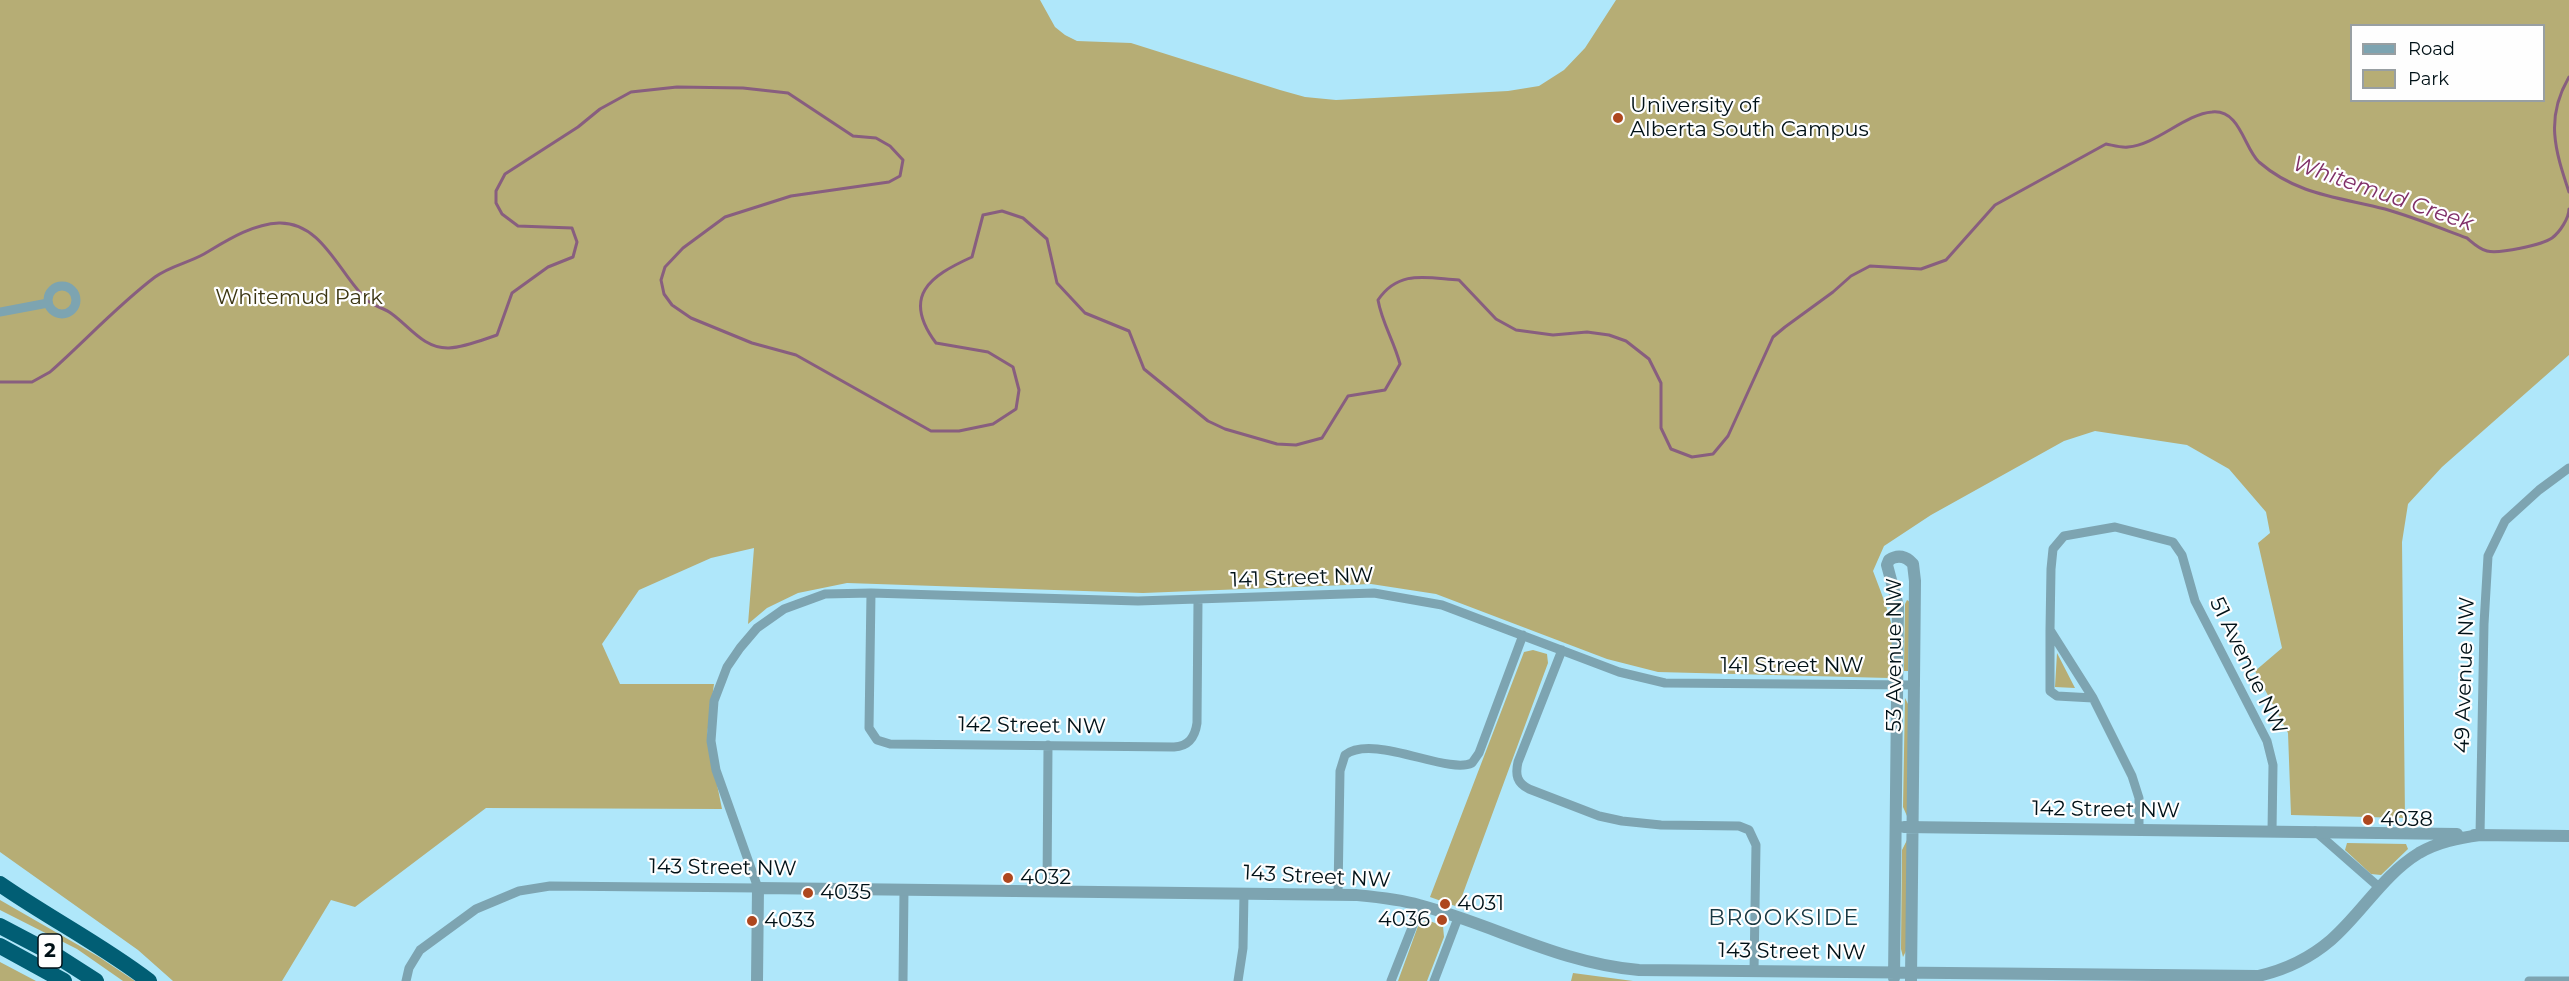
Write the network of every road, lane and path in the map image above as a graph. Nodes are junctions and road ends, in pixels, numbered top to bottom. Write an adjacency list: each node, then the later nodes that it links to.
1 (48, 303): 2 (street)
2 (0, 312)
3 (2569, 468): 18 (street, 49 Avenue NW)
4 (871, 593): 5 (street, 141 Street NW); 12 (street, 142 Street NW); 21 (street, 141 Street NW)
5 (1198, 600): 7 (street, 141 Street NW); 12 (street, 142 Street NW)
6 (2050, 630): 11 (street); 11 (street); 16 (street, 51 Avenue NW)
7 (1523, 635): 8 (street, 141 Street NW); 27 (street)
8 (1562, 650): 9 (street, 141 Street NW); 33 (street)
9 (1898, 685): 10 (street, 141 Street NW); 10 (street, 53 Avenue NW); 13 (street, 53 Avenue NW)
10 (1915, 685): 14 (street, 53 Avenue NW)
11 (2093, 698): 15 (street)
12 (1048, 745): 24 (street)
13 (1896, 827): 14 (street, 142 Street NW); 34 (street, 53 Avenue NW)
14 (1913, 827): 15 (street, 142 Street NW); 35 (street, 53 Avenue NW)
15 (2139, 830): 16 (street, 142 Street NW)
16 (2272, 831): 17 (street, 142 Street NW)
17 (2316, 831): 18 (street, 142 Street NW); 22 (street)
18 (2480, 835): 19 (street, 142 Street NW); 22 (street, 143 Street NW)
19 (2569, 836)
20 (0, 884): 28 (highway)
21 (758, 888): 23 (street, 143 Street NW); 40 (street, 143 Street NW); 41 (street)
22 (2379, 888): 36 (street, 143 Street NW)
23 (904, 889): 24 (street, 143 Street NW); 42 (street)
24 (1047, 891): 26 (street, 143 Street NW)
25 (0, 892): 28 (highway)
26 (1244, 893): 27 (street, 143 Street NW); 43 (street)
27 (1338, 894): 29 (street, 143 Street NW)
28 (30, 905): 39 (highway)
29 (1421, 905): 30 (street, 143 Street NW); 44 (street)
30 (1458, 918): 33 (street, 143 Street NW); 45 (street)
31 (0, 926): 38 (highway, 2)
32 (0, 946): 37 (highway, 2)
33 (1754, 971): 34 (street, 143 Street NW)
34 (1894, 977): 35 (street, 143 Street NW)
35 (1911, 977): 36 (street, 143 Street NW)
36 (2266, 978)
37 (64, 981)
38 (96, 981)
39 (149, 981)
40 (406, 981)
41 (757, 981)
42 (903, 981)
43 (1238, 981)
44 (1391, 981)
45 (1434, 981)
46 (2529, 981): 47 (street)
47 (2569, 981)

